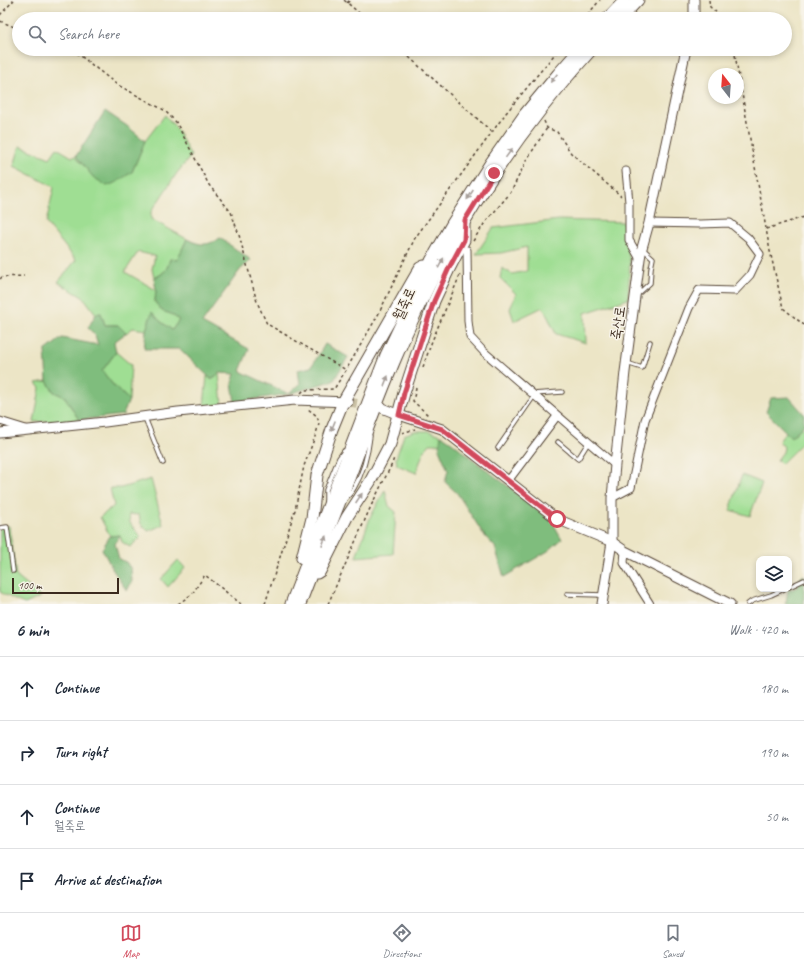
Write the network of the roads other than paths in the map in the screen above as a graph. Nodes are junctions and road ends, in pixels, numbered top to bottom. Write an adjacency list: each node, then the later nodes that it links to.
1 (625, 0): 4 (main road)
2 (638, 0): 5 (main road)
3 (694, 0): 6 (street)
4 (614, 12)
5 (627, 12)
6 (694, 12)
7 (574, 56): 16 (main road, 월죽로, one-way to 16)
8 (586, 56): 11 (main road, 월죽로, one-way to 8)
9 (685, 56): 12 (street, 죽산로)
10 (626, 171): 15 (street)
11 (465, 220): 24 (main road); 41 (main road, 월죽로, one-way to 11)
12 (649, 223): 13 (street, 죽산로); 36 (street)
13 (642, 248): 15 (street, 죽산로); 17 (lane)
14 (468, 250): 21 (street)
15 (640, 259): 17 (street, 죽산로)
16 (431, 261): 22 (main road); 44 (main road, 월죽로)
17 (635, 296): 19 (street, 죽산로)
18 (650, 342): 19 (lane)
19 (626, 363): 34 (street, 죽산로)
20 (562, 392): 21 (lane)
21 (533, 395): 25 (street); 32 (lane)
22 (346, 402): 26 (street); 44 (main road, one-way to 44)
23 (382, 408): 24 (street)
24 (399, 415): 35 (street); 41 (main road, one-way to 24)
25 (557, 416): 31 (street); 35 (street)
26 (145, 417): 28 (street); 33 (lane)
27 (0, 421): 28 (street)
28 (28, 430): 29 (street)
29 (0, 433)
30 (558, 442): 31 (lane)
31 (588, 443): 34 (street)
32 (498, 448)
33 (163, 463)
34 (615, 465): 36 (street, 죽산로)
35 (508, 481): 38 (street)
36 (612, 498): 38 (street, 죽산로)
37 (0, 528): 40 (lane)
38 (612, 542): 39 (street); 47 (street, 죽산로)
39 (625, 551): 50 (street); 51 (street)
40 (13, 571)
41 (310, 578): 49 (main road, 월죽로)
42 (804, 580): 43 (lane)
43 (792, 586)
44 (296, 590): 48 (main road, 월죽로)
45 (778, 592): 52 (lane)
46 (567, 594): 47 (lane)
47 (603, 599)
48 (291, 604)
49 (300, 604)
50 (650, 604)
51 (730, 604)
52 (748, 604)

